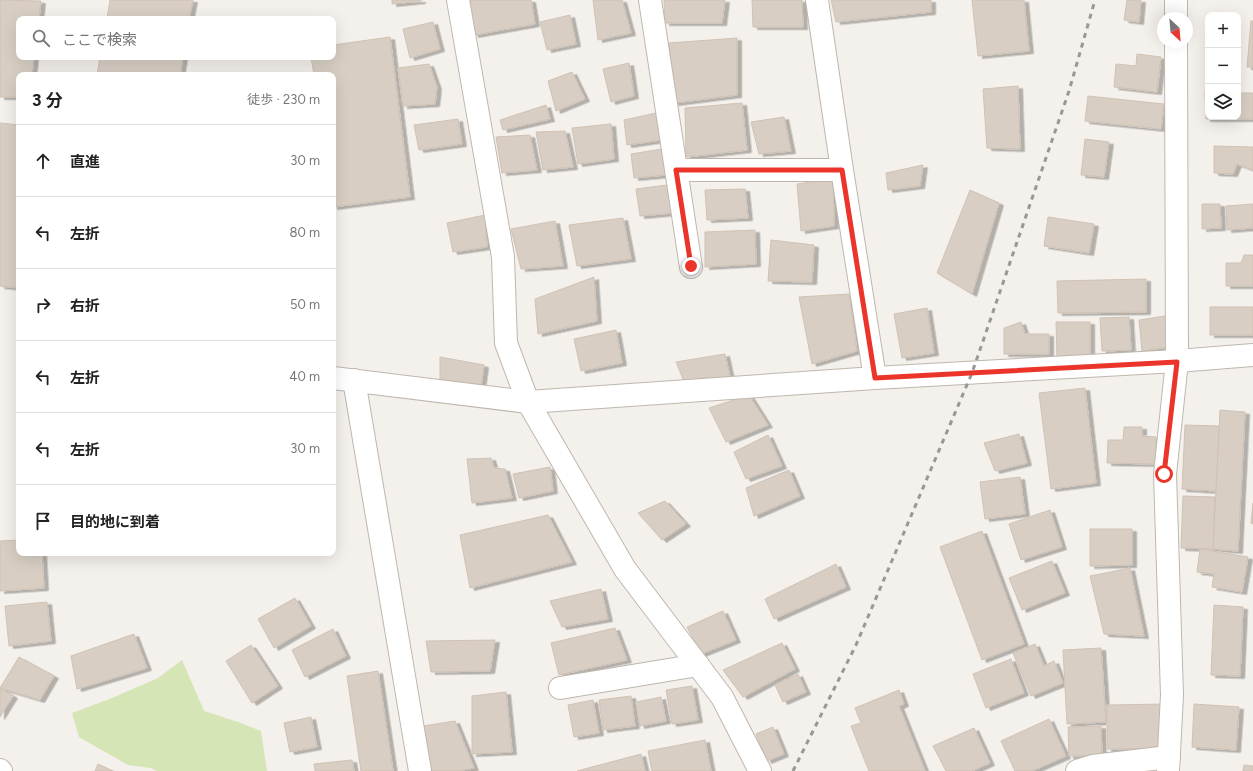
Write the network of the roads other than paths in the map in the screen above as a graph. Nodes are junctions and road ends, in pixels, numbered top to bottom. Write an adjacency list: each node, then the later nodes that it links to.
1 (458, 0): 14 (street)
2 (650, 0): 7 (street)
3 (817, 0): 8 (street)
4 (1176, 0): 5 (street)
5 (1176, 12)
6 (1176, 48): 11 (street)
7 (676, 170): 8 (street); 9 (street)
8 (842, 170): 12 (street)
9 (691, 266)
10 (1253, 355): 11 (street)
11 (1177, 362): 12 (street); 17 (street)
12 (875, 378): 14 (street)
13 (344, 379): 14 (street); 18 (street)
14 (528, 402): 15 (street)
15 (698, 665): 16 (street); 19 (street)
16 (560, 688)
17 (1169, 764): 20 (street)
18 (420, 771)
19 (760, 771)
20 (1077, 771)

